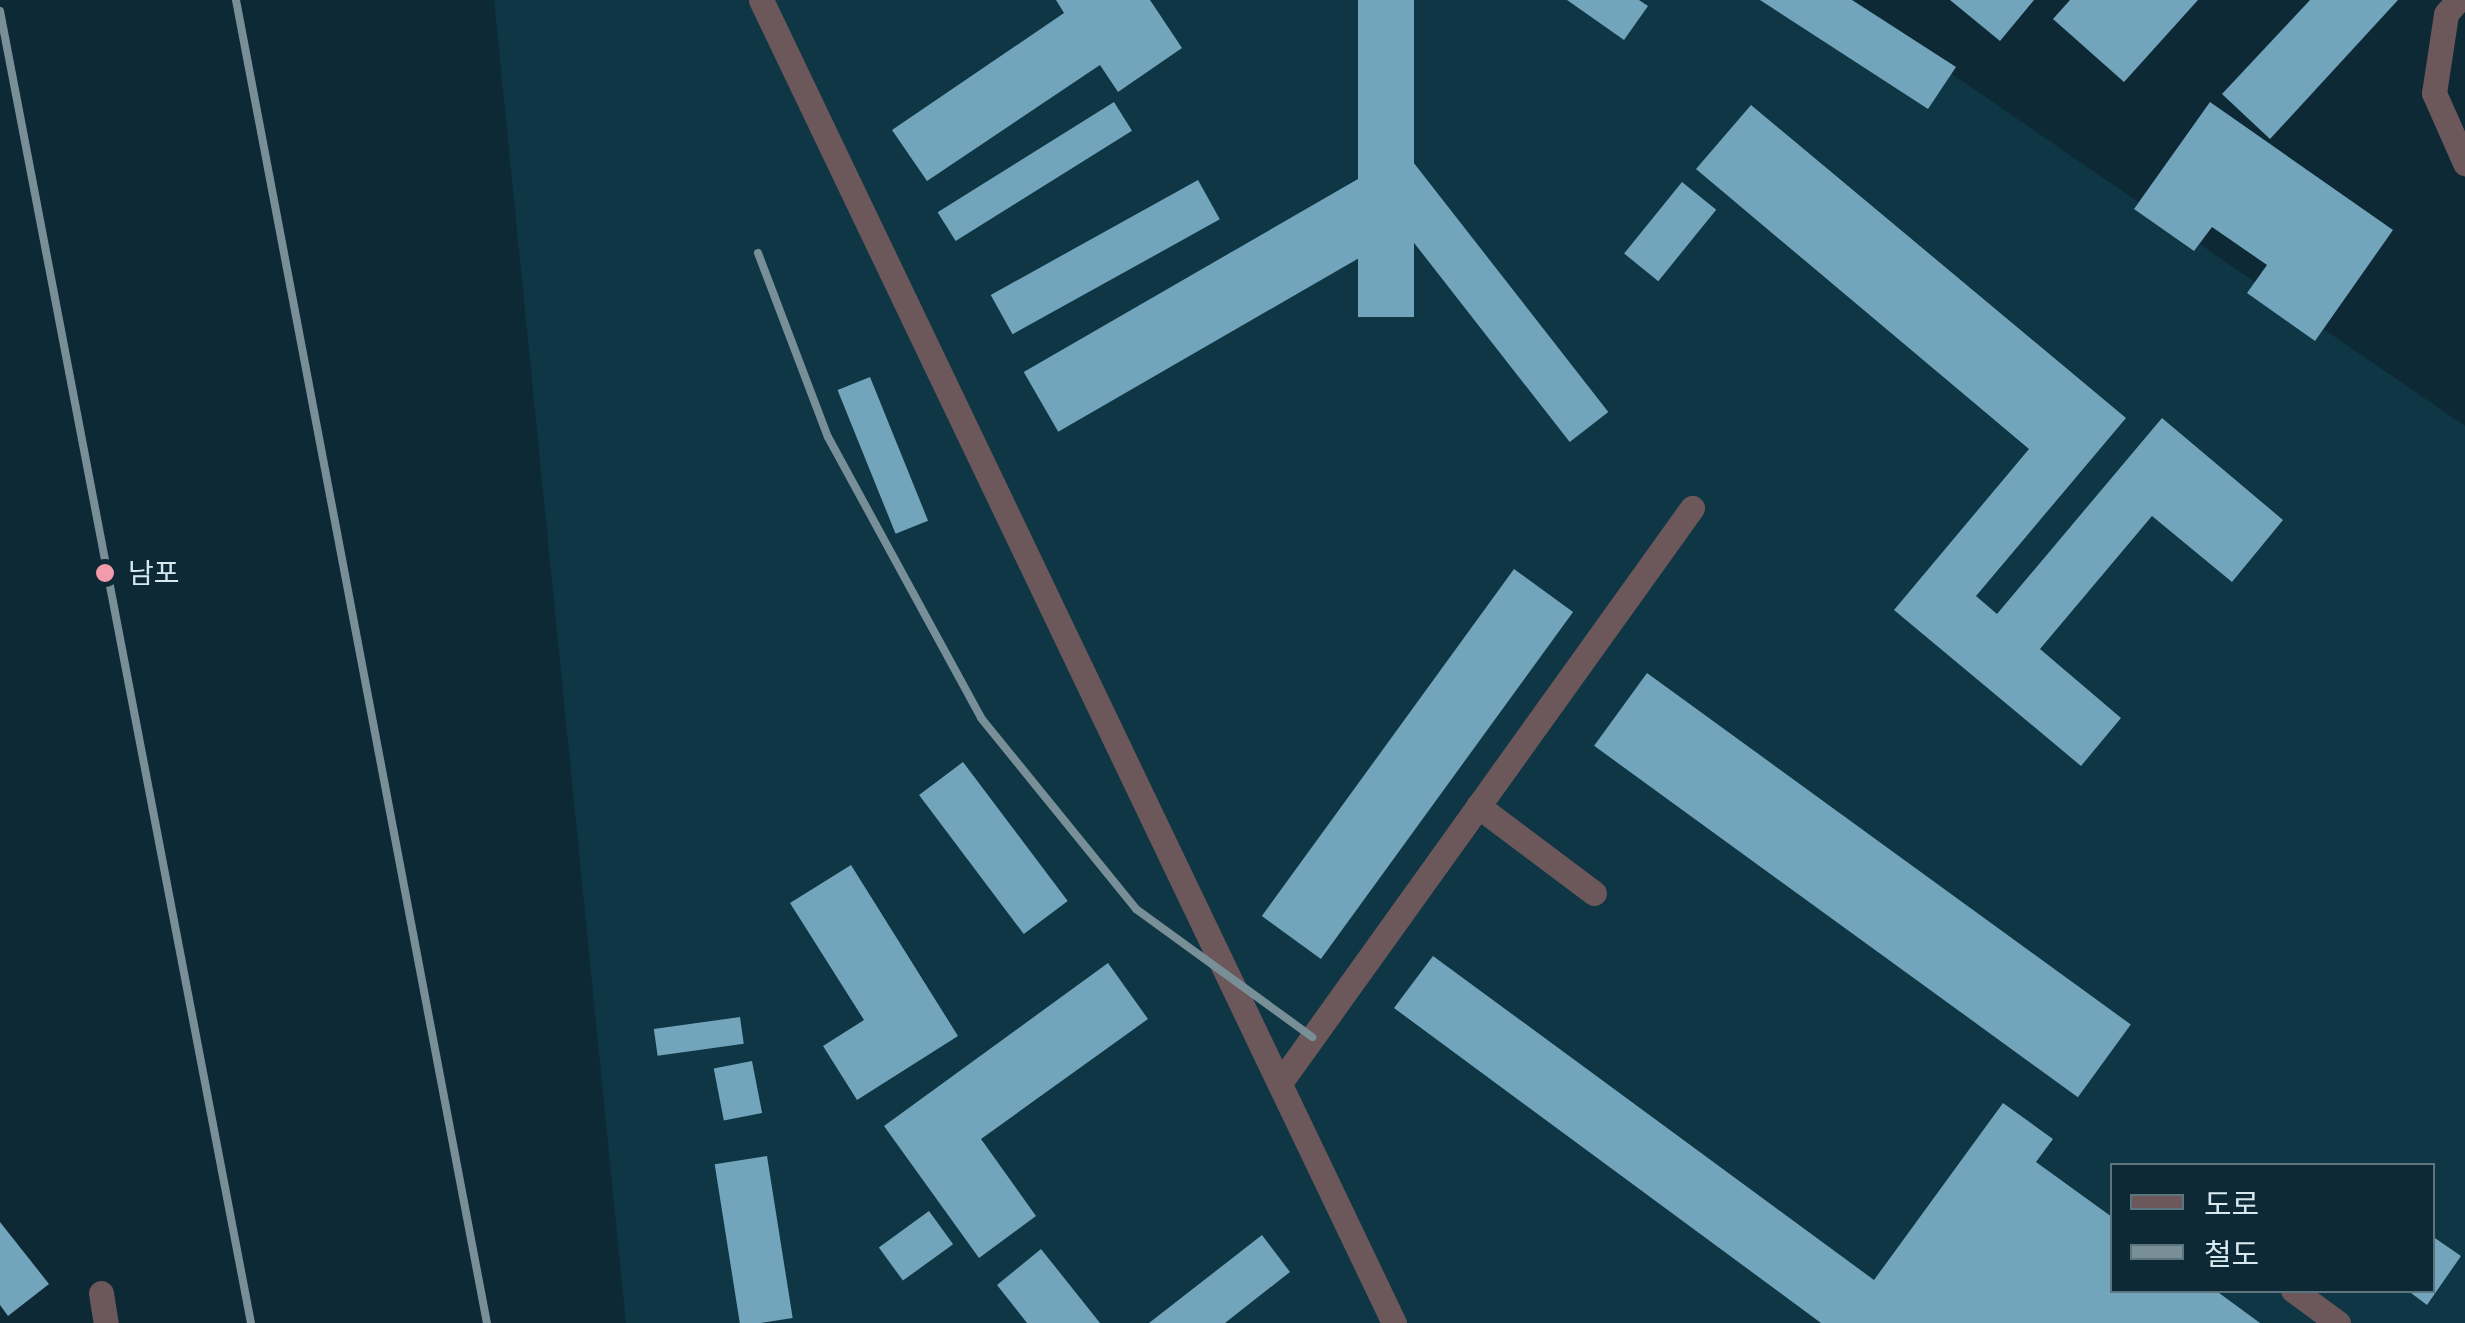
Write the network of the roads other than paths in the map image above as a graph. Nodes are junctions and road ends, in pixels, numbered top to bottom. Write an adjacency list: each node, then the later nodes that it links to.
1 (761, 0): 7 (street)
2 (2458, 0): 3 (street)
3 (2465, 163)
4 (1692, 508): 5 (street)
5 (1478, 806): 6 (street); 7 (street)
6 (1594, 892)
7 (1282, 1080): 11 (street)
8 (101, 1293): 10 (street)
9 (2297, 1293): 12 (street)
10 (106, 1323)
11 (1394, 1323)
12 (2338, 1323)

